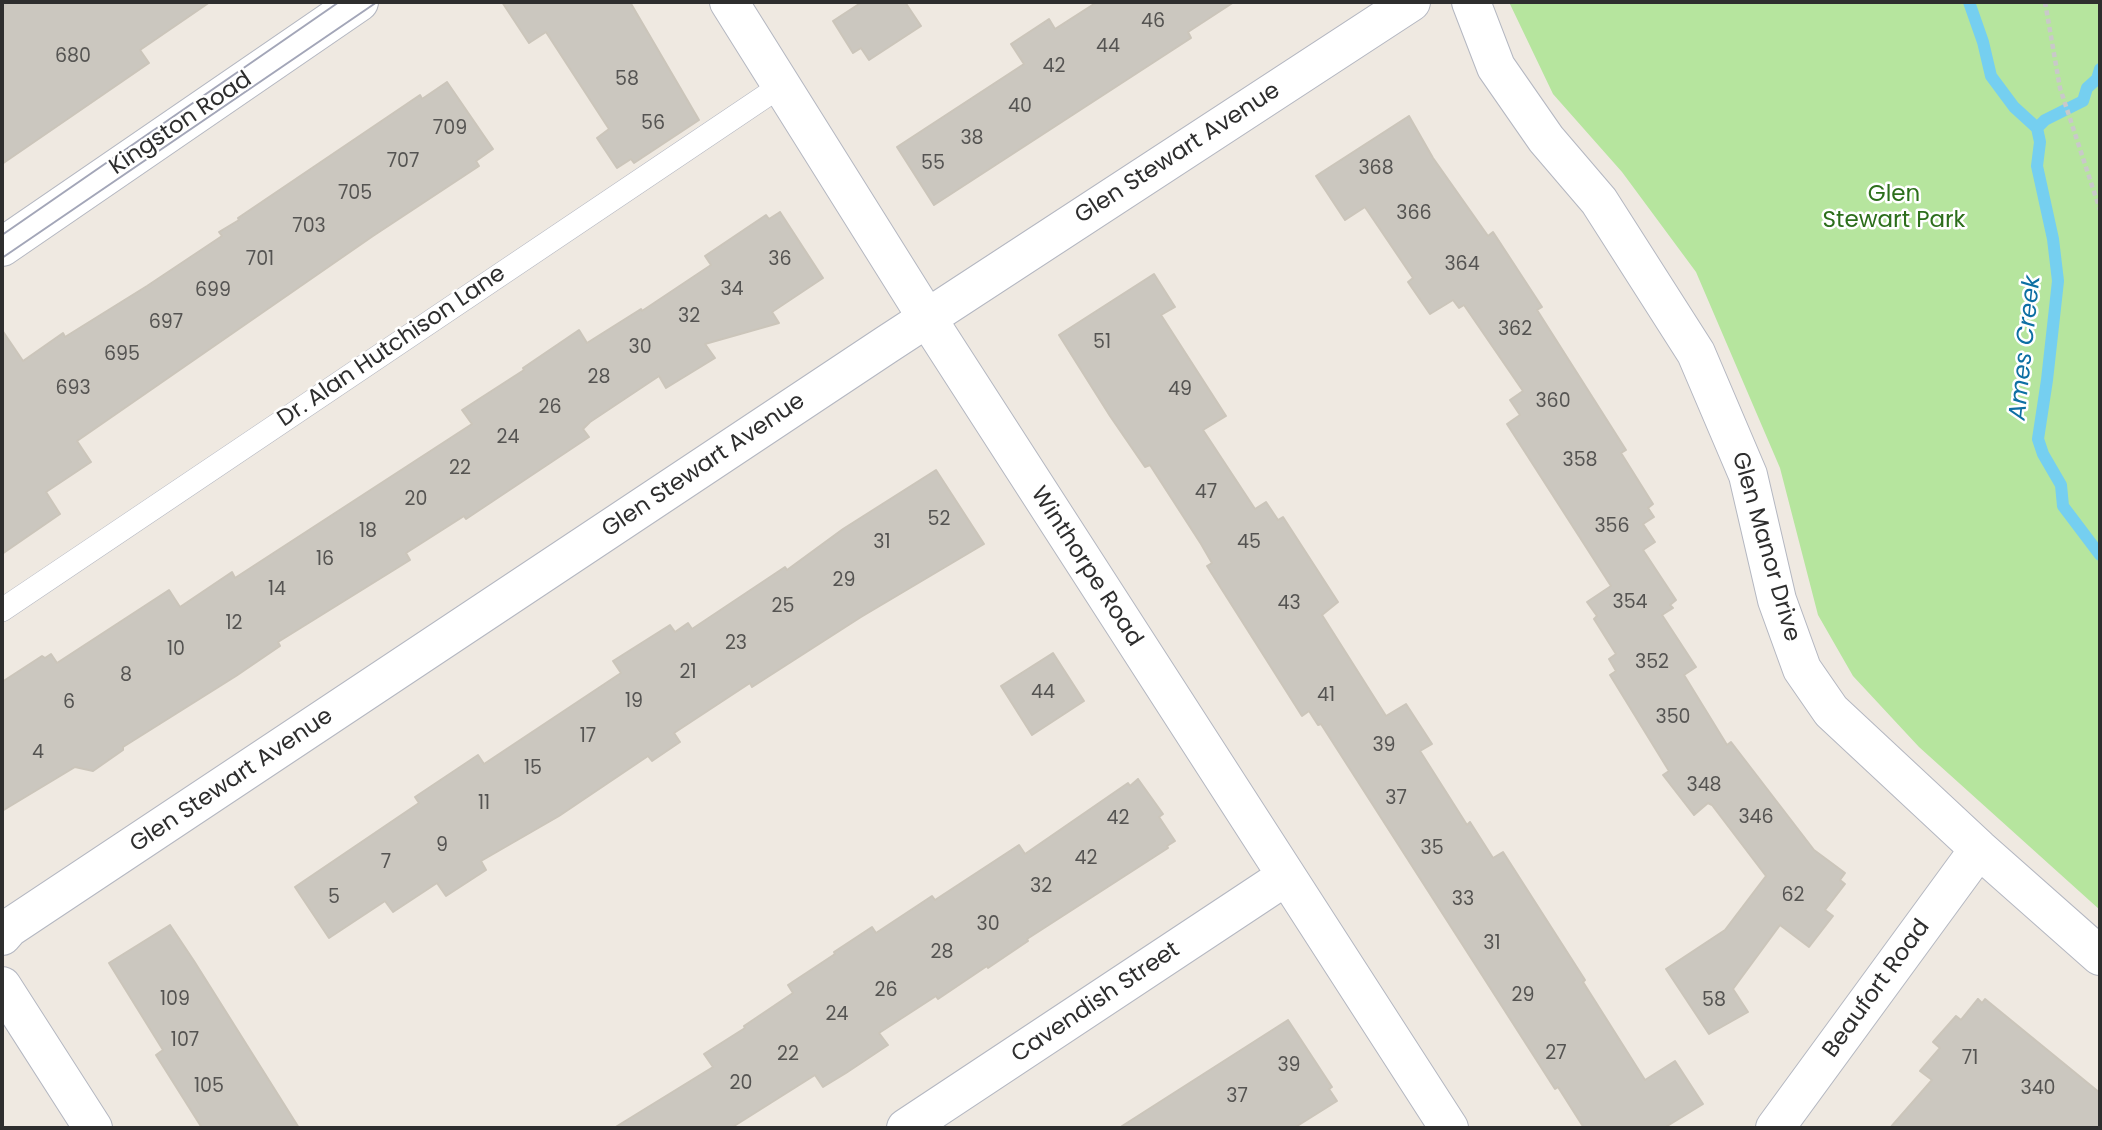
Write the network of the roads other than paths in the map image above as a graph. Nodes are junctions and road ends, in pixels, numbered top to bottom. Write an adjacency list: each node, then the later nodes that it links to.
1 (359, 2): 6 (street, Kingston Road)
2 (729, 2): 5 (street, Winthorpe Road)
3 (1410, 2): 7 (street, Glen Stewart Avenue)
4 (1471, 2): 9 (street, Glen Manor Drive)
5 (782, 85): 7 (street, Winthorpe Road); 8 (lane, Dr. Alan Hutchison Lane)
6 (2, 247)
7 (927, 318): 10 (street, Winthorpe Road); 11 (street, Glen Stewart Avenue)
8 (2, 610)
9 (1979, 849): 12 (street, Glen Manor Drive); 17 (street, Beaufort Road)
10 (1285, 877): 15 (street, Cavendish Street); 16 (street, Winthorpe Road)
11 (2, 936)
12 (2100, 956)
13 (2, 985): 14 (street)
14 (93, 1128)
15 (906, 1128)
16 (1449, 1128)
17 (1775, 1128)

